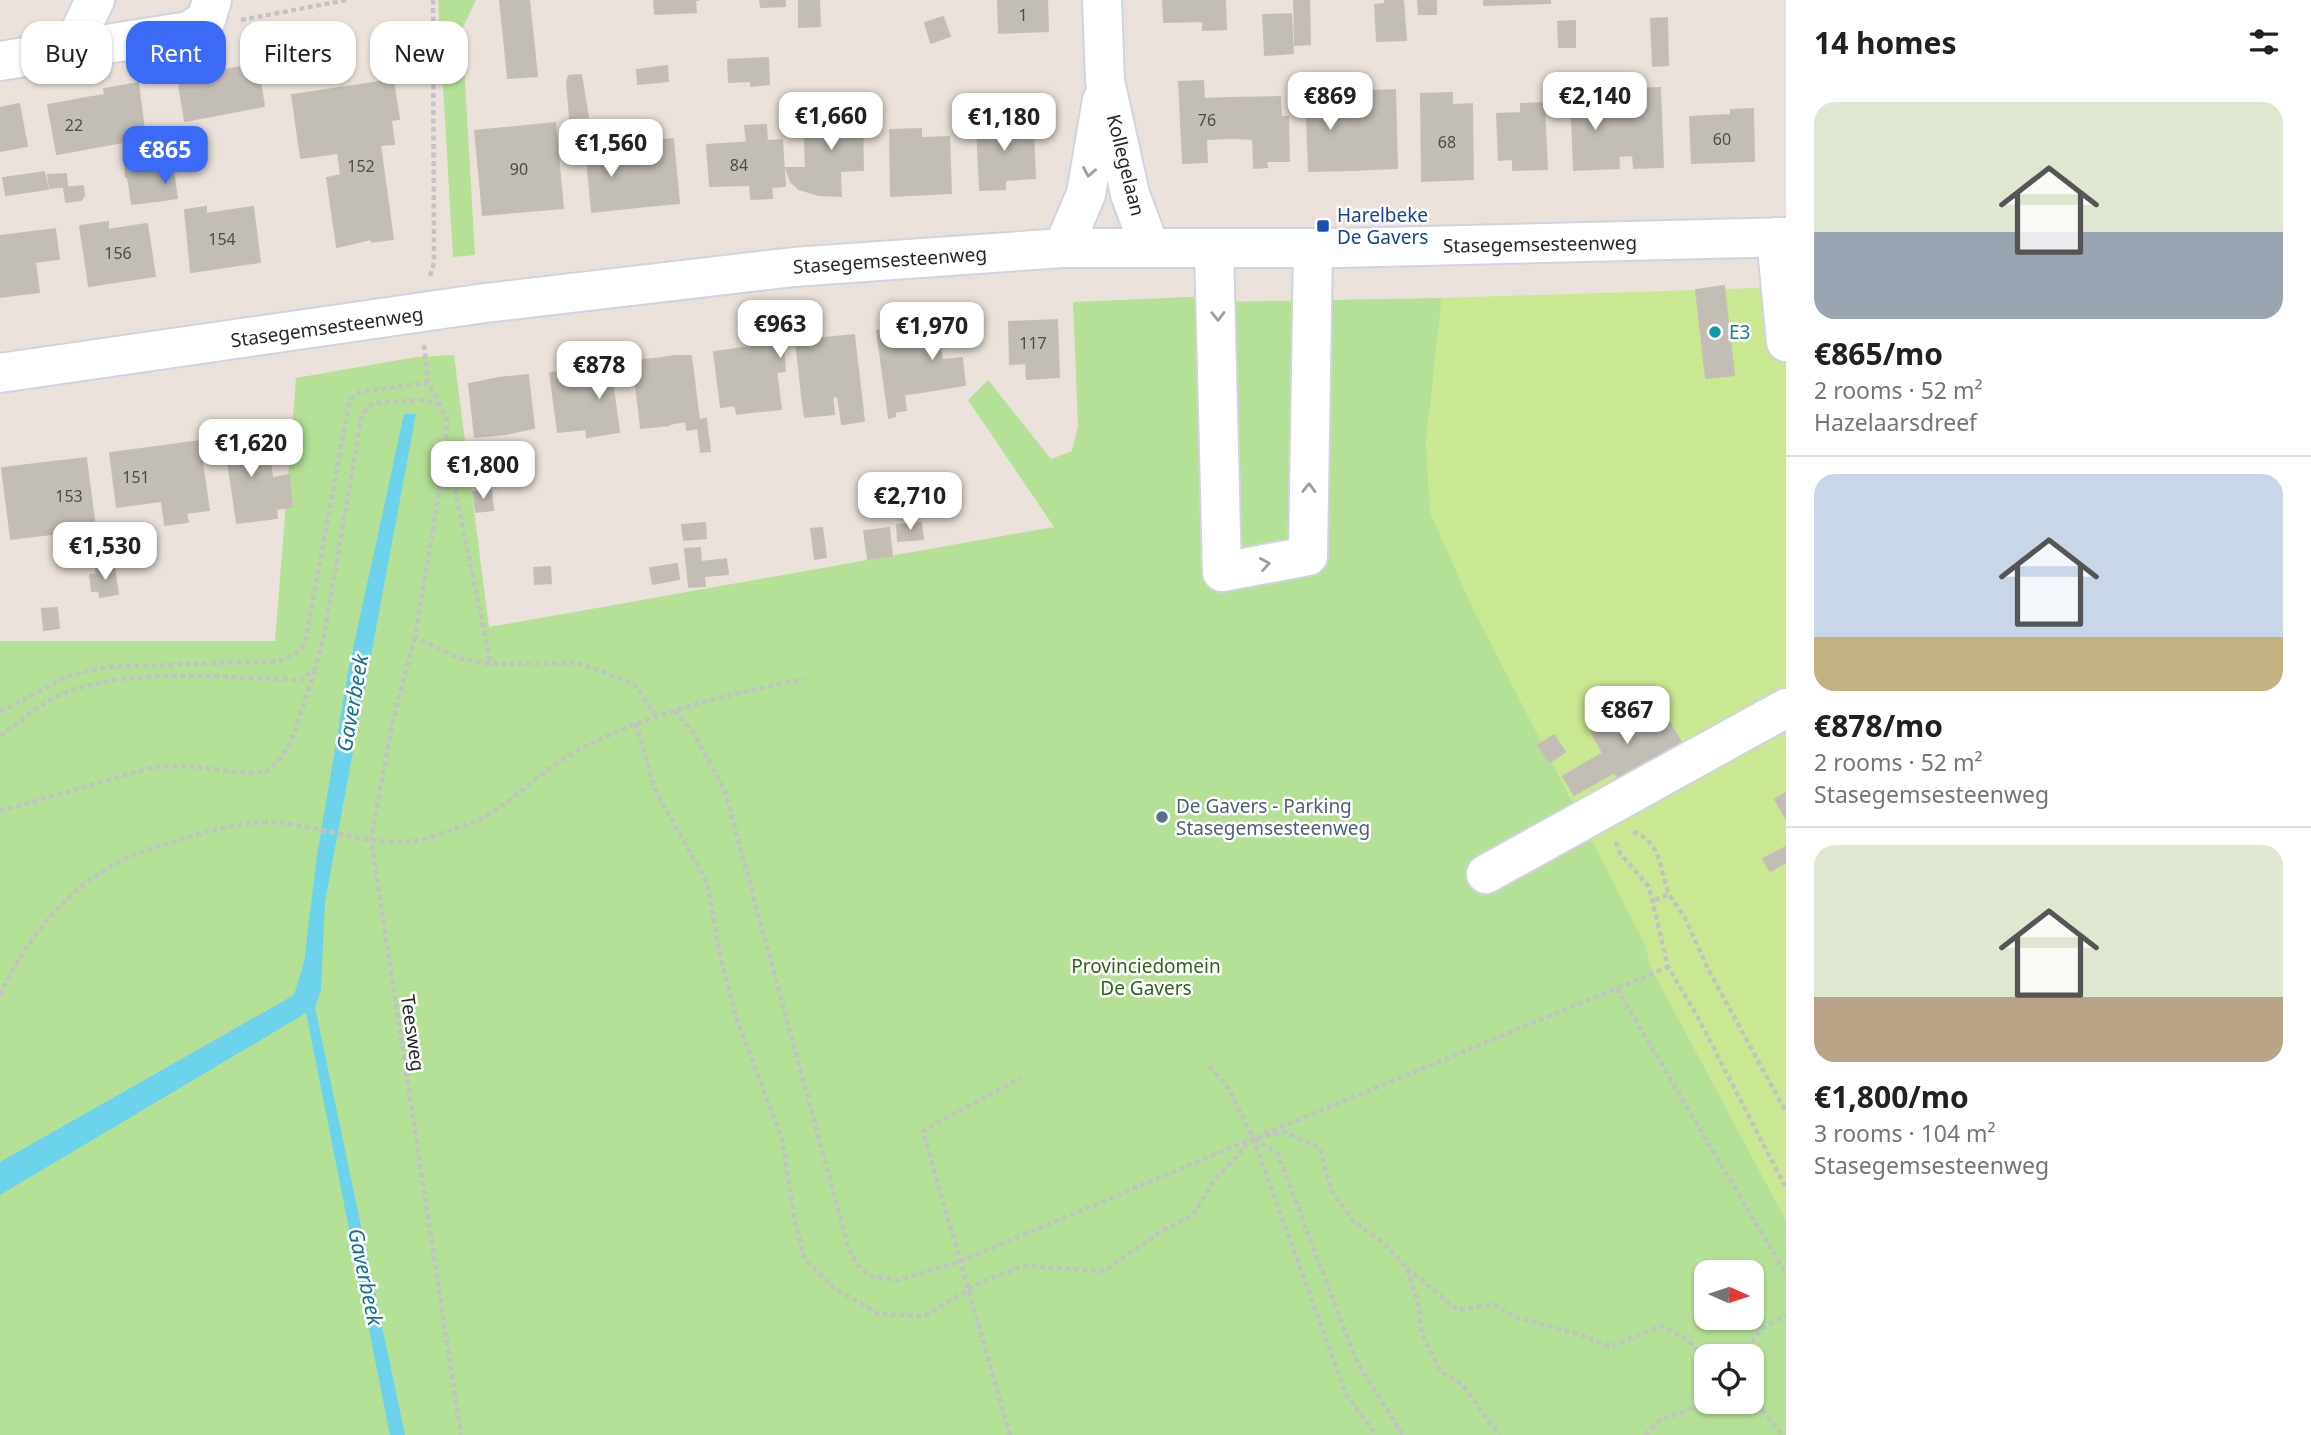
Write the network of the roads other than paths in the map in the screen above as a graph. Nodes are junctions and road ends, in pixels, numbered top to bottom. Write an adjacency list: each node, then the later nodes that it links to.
1 (94, 0): 4 (street)
2 (1102, 0): 8 (street, Kollegelaan)
3 (209, 10): 5 (street)
4 (85, 21)
5 (112, 44)
6 (21, 58): 7 (street)
7 (0, 61)
8 (1105, 81): 10 (street, Kollegelaan, one-way to 10); 11 (street, Kollegelaan)
9 (1781, 237): 13 (street, Stasegemsesteenweg); 14 (street)
10 (1063, 248): 11 (street, Stasegemsesteenweg); 15 (street, Stasegemsesteenweg)
11 (1150, 248): 12 (street, Stasegemsesteenweg)
12 (1214, 248): 13 (street, Stasegemsesteenweg); 13 (street, one-way to 13)
13 (1313, 248)
14 (1786, 331)
15 (0, 373)
16 (1786, 708): 17 (street)
17 (1486, 874)

